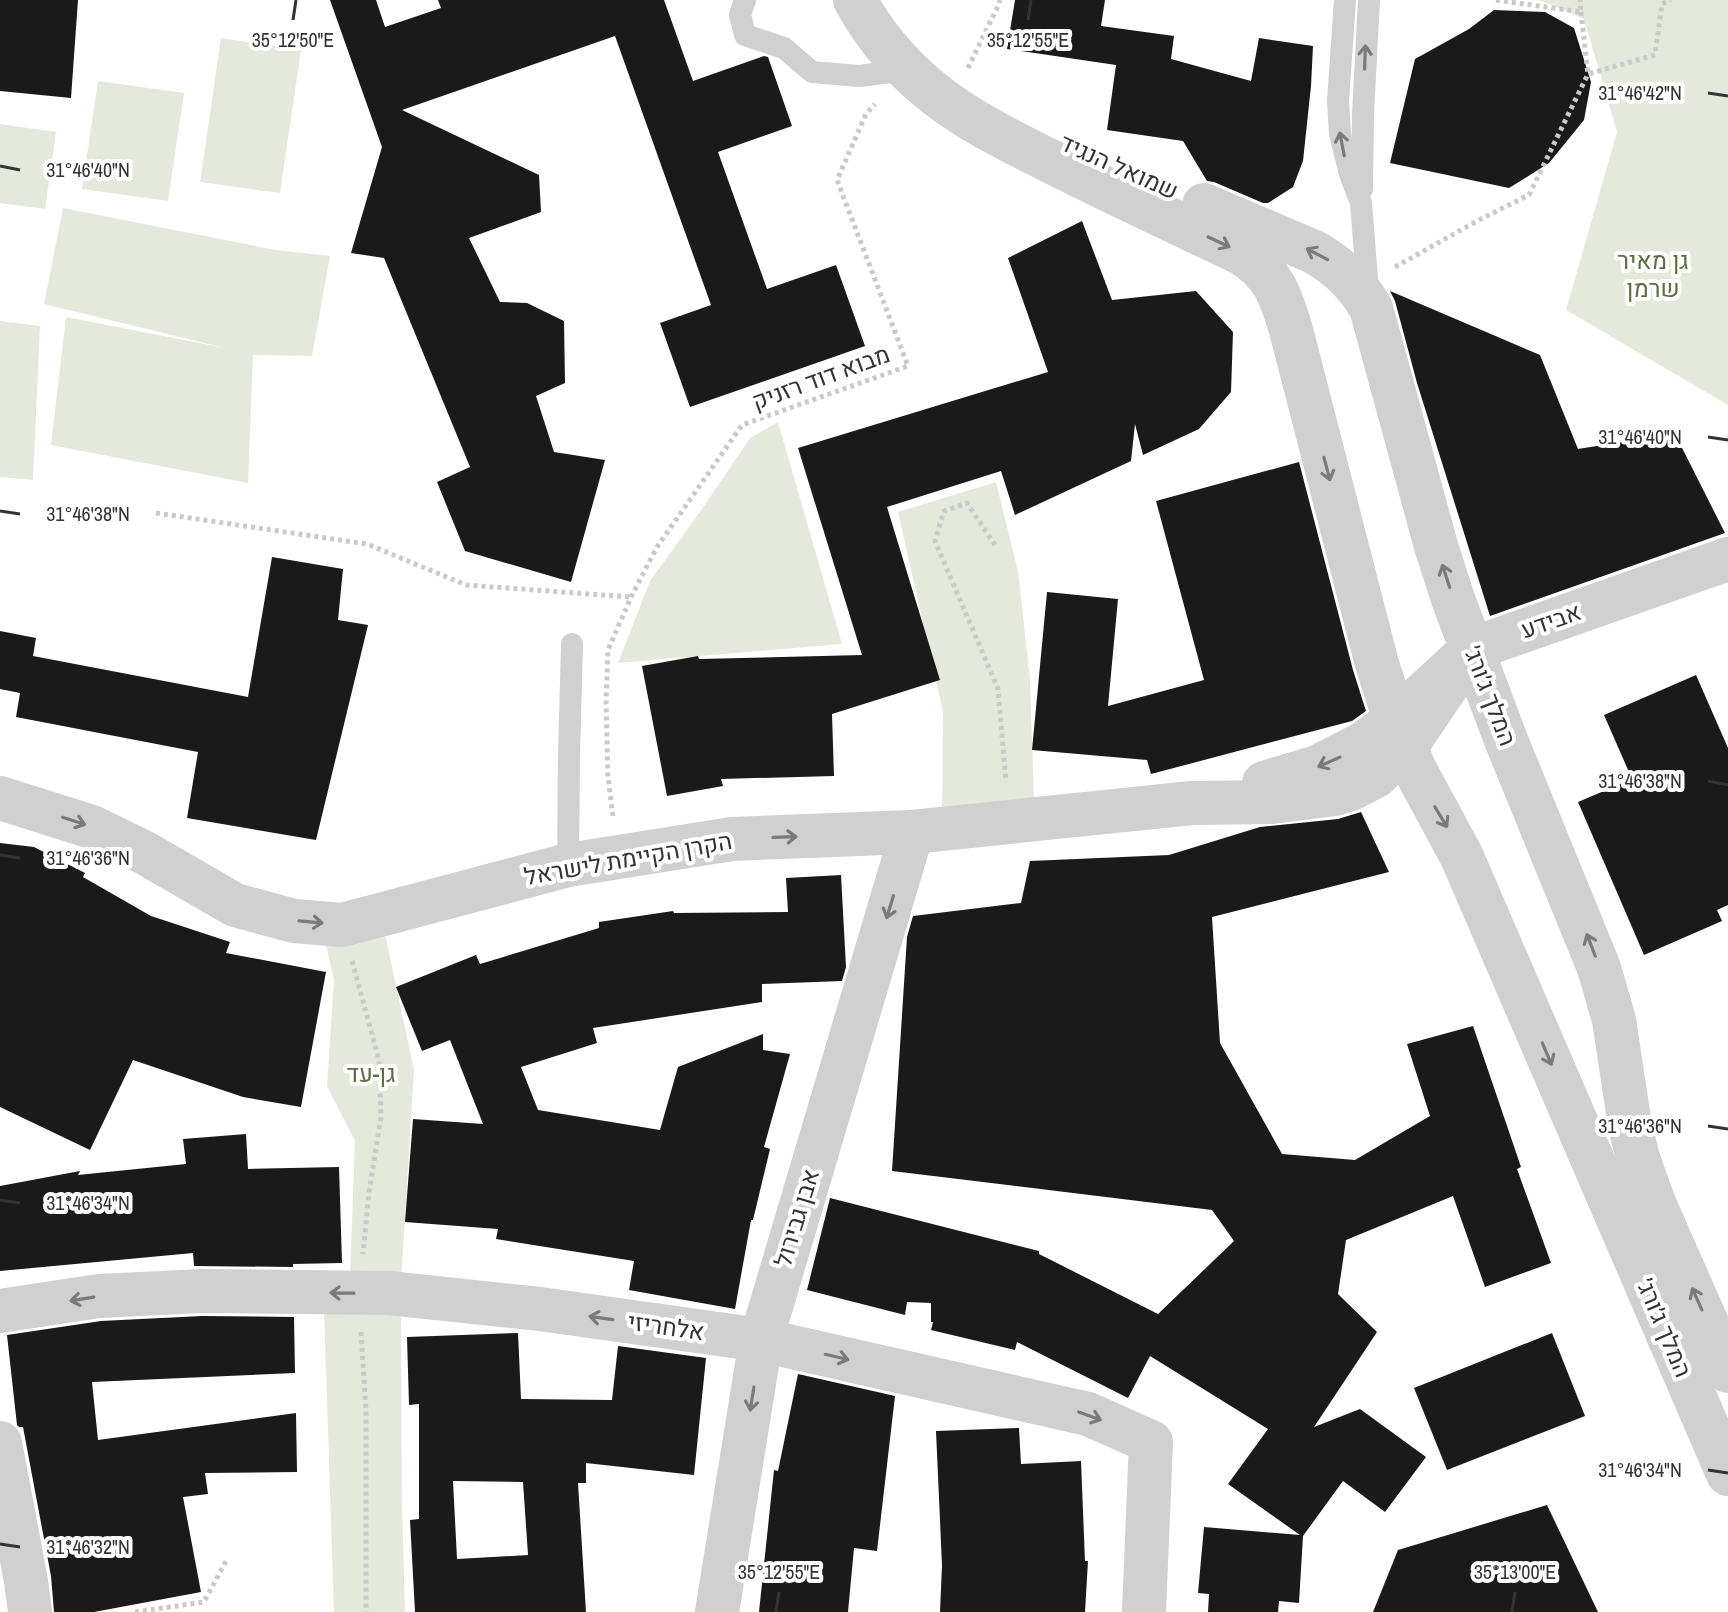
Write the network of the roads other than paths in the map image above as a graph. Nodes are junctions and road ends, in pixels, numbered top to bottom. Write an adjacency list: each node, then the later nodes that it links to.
1 (745, 0): 6 (lane)
2 (855, 0): 6 (street, שמואל הנגיד)
3 (884, 0): 9 (street, שמואל הנגיד, one-way to 3)
4 (1345, 0): 7 (lane, המלך ג׳ורג׳, one-way to 4)
5 (1369, 0): 7 (lane, one-way to 5)
6 (907, 70): 8 (street, שמואל הנגיד, one-way to 8)
7 (1363, 219): 9 (lane, המלך ג׳ורג׳)
8 (1273, 283): 13 (street, המלך ג׳ורג׳, one-way to 13)
9 (1368, 295): 12 (street, המלך ג׳ורג׳, one-way to 9)
10 (1728, 559): 12 (street, אבידע)
11 (572, 644): 16 (lane)
12 (1472, 649): 13 (street, אבידע); 19 (street, המלך ג׳ורג׳, one-way to 12)
13 (1400, 734): 15 (street, הקרן הקיימת לישראל); 21 (street, המלך ג׳ורג׳, one-way to 21)
14 (0, 798): 16 (street, הקרן הקיימת לישראל, one-way to 16)
15 (912, 832): 16 (street, הקרן הקיימת לישראל, one-way to 15); 18 (street, אבן גבירול, one-way to 18)
16 (568, 865)
17 (0, 1311): 18 (street, אלחריזי, one-way to 17)
18 (761, 1340): 23 (street, אבן גבירול, one-way to 23); 24 (street, אלחריזי, one-way to 24)
19 (1728, 1371)
20 (0, 1443): 22 (street)
21 (1728, 1474)
22 (30, 1612)
23 (717, 1612)
24 (1144, 1612)

